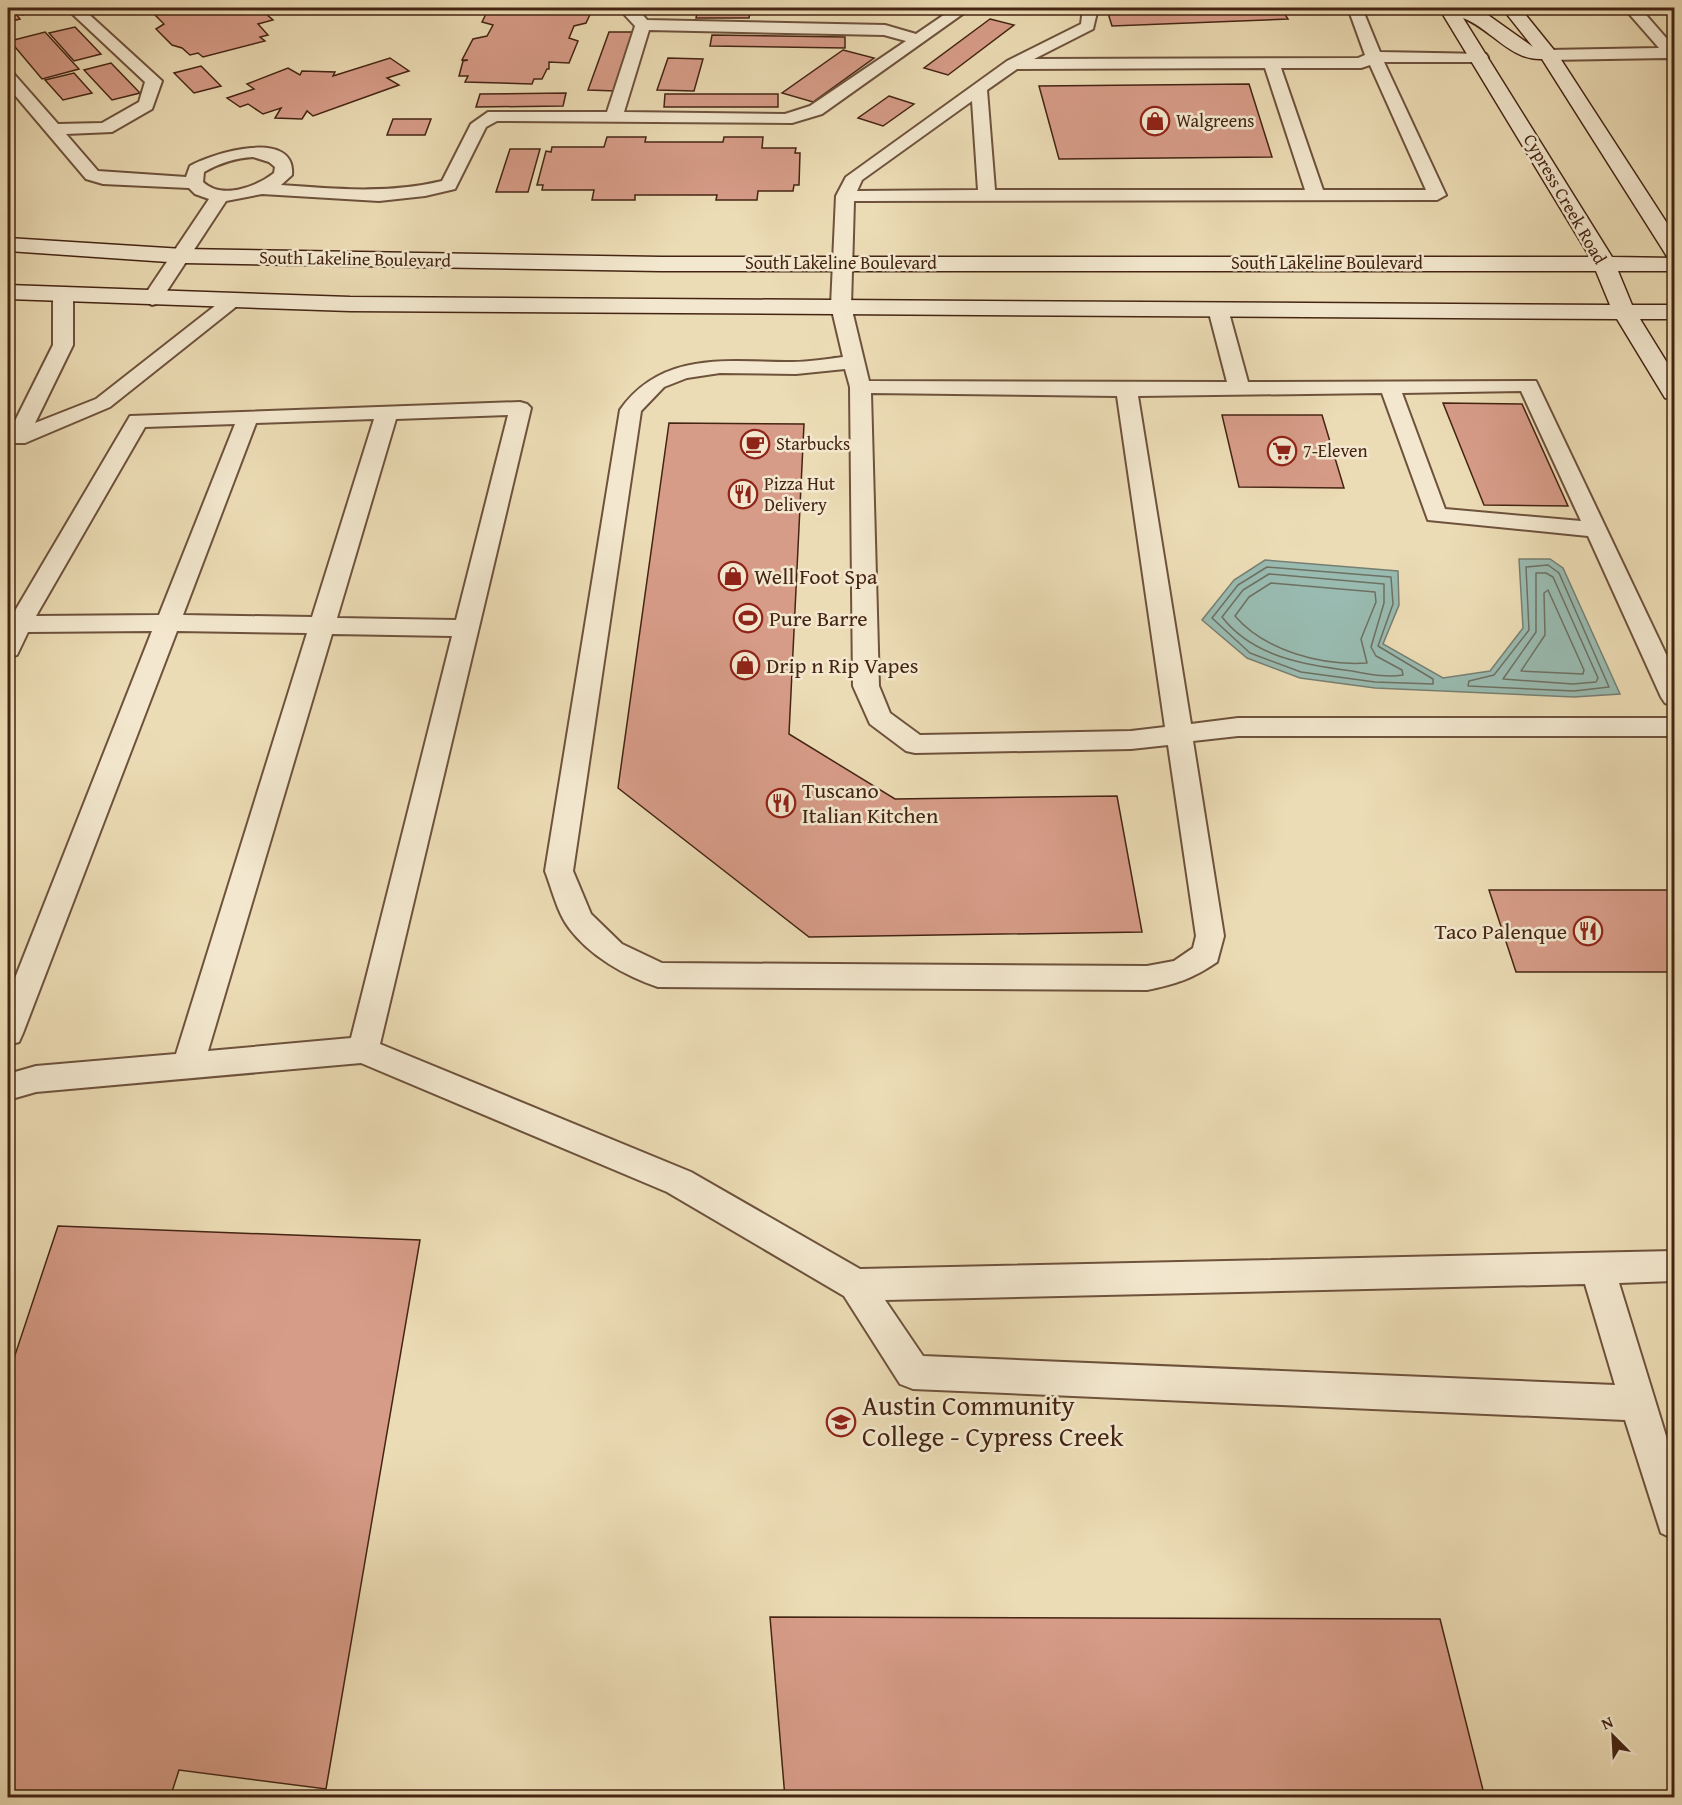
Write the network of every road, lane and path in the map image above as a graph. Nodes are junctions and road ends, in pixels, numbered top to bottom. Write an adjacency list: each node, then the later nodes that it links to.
1 (74, 8): 20 (lane)
2 (630, 8): 9 (lane)
3 (963, 8): 10 (lane)
4 (1090, 8): 15 (lane)
5 (1355, 8): 13 (lane)
6 (1450, 8): 12 (main road); 14 (main road, Cypress Creek Road)
7 (1511, 8): 12 (main road)
8 (1632, 8): 11 (lane)
9 (643, 25): 10 (lane); 19 (lane)
10 (917, 39): 19 (lane)
11 (1674, 54): 12 (lane)
12 (1549, 55): 28 (main road)
13 (1374, 57): 14 (lane); 16 (lane); 25 (lane)
14 (1480, 57): 31 (main road, Cypress Creek Road)
15 (1013, 64): 16 (lane); 18 (lane)
16 (1272, 64): 25 (lane)
17 (8, 77): 20 (lane)
18 (979, 88): 24 (lane); 26 (lane)
19 (614, 116): 22 (lane)
20 (54, 129): 21 (lane)
21 (194, 183): 22 (lane); 23 (lane)
22 (264, 189): 23 (lane)
23 (221, 195): 29 (lane)
24 (845, 196): 26 (lane); 30 (lane)
25 (1316, 196): 26 (lane)
26 (987, 197)
27 (8, 245): 29 (main road, South Lakeline Boulevard)
28 (1674, 250)
29 (183, 256): 30 (main road, South Lakeline Boulevard); 35 (lane)
30 (844, 262): 31 (main road, South Lakeline Boulevard); 37 (lane)
31 (1604, 263): 32 (main road, South Lakeline Boulevard); 39 (main road, Cypress Creek Road)
32 (1674, 264)
33 (8, 292): 34 (main road, South Lakeline Boulevard)
34 (63, 295): 35 (main road, South Lakeline Boulevard); 48 (lane)
35 (152, 299): 36 (main road, South Lakeline Boulevard)
36 (232, 302): 37 (main road, South Lakeline Boulevard); 48 (lane)
37 (841, 306): 38 (main road, South Lakeline Boulevard); 41 (lane)
38 (1218, 309): 39 (main road, South Lakeline Boulevard); 43 (lane)
39 (1624, 312): 40 (main road, South Lakeline Boulevard); 45 (main road, Cypress Creek Road)
40 (1674, 312)
41 (857, 374): 44 (lane); 57 (lane); 57 (lane)
42 (1390, 387): 43 (lane); 49 (lane); 49 (lane)
43 (1239, 388): 44 (lane)
44 (1127, 390): 57 (lane)
45 (1674, 393)
46 (387, 413): 47 (lane); 52 (lane); 53 (lane)
47 (248, 417): 50 (lane); 51 (lane)
48 (12, 446)
49 (1597, 530): 55 (lane)
50 (168, 623): 51 (lane); 52 (lane); 58 (lane)
51 (13, 624): 54 (lane)
52 (323, 625): 53 (lane); 60 (lane)
53 (466, 628): 59 (lane)
54 (8, 649)
55 (1674, 697)
56 (1674, 727): 57 (lane)
57 (1178, 733)
58 (8, 1033)
59 (363, 1050): 60 (lane); 64 (lane)
60 (188, 1065): 61 (lane)
61 (8, 1087)
62 (1674, 1266): 63 (lane)
63 (1597, 1268): 64 (lane); 65 (lane)
64 (856, 1285): 65 (lane)
65 (1638, 1403): 66 (lane)
66 (1674, 1520)

